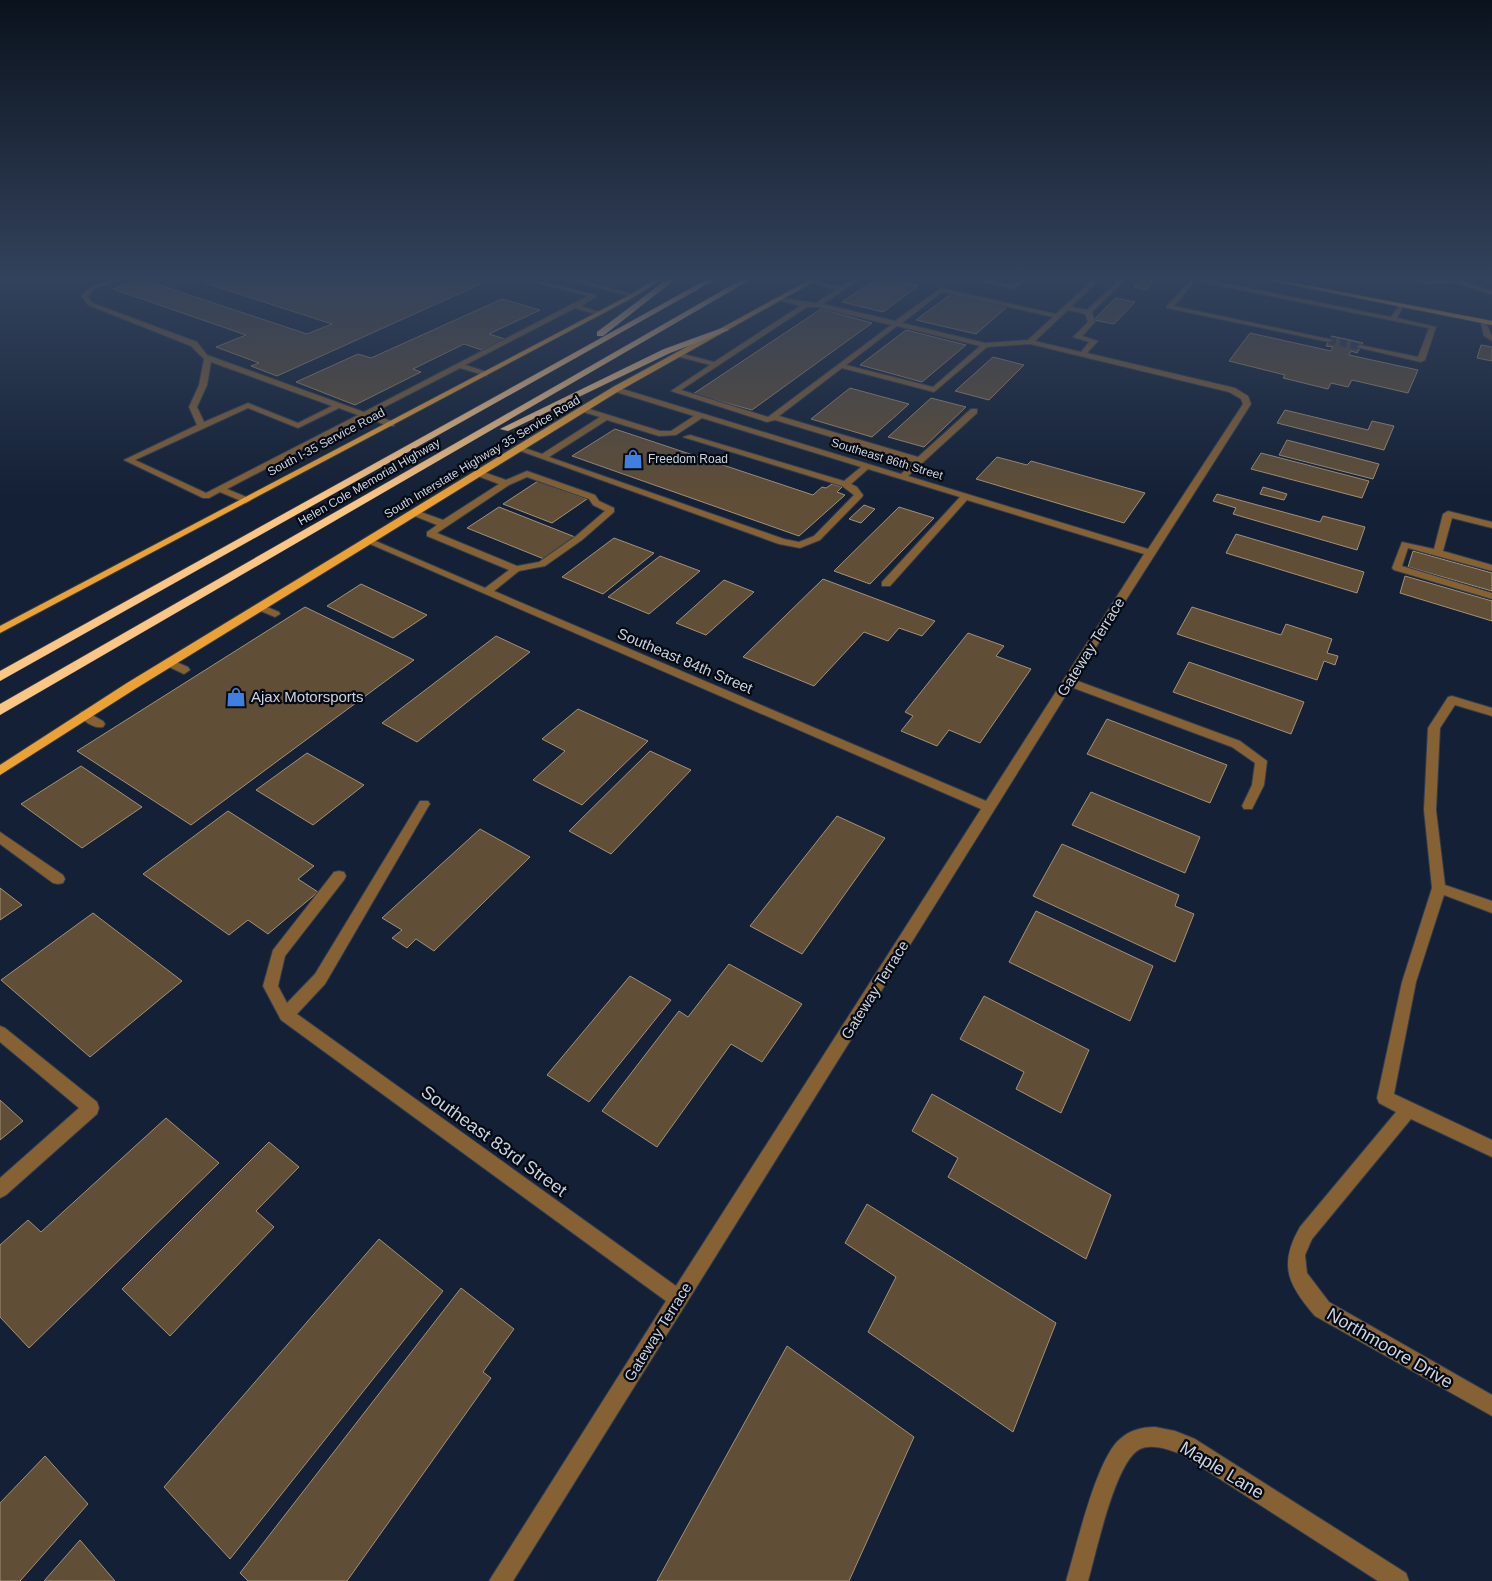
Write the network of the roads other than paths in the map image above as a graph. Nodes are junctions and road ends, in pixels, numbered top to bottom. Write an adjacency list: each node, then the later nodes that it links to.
1 (199, 351): 18 (street)
2 (489, 351): 21 (street)
3 (528, 351): 23 (main road, South I-35 Service Road)
4 (580, 351): 19 (highway)
5 (584, 351): 19 (highway, Helen Cole Memorial Highway)
6 (623, 351): 41 (highway, Helen Cole Memorial Highway)
7 (668, 351): 41 (highway)
8 (685, 351): 16 (main road, South Interstate Highway 35 Service Road)
9 (735, 351): 20 (street)
10 (862, 351): 22 (street)
11 (978, 351): 22 (street)
12 (1065, 351): 17 (street)
13 (1086, 351): 17 (street)
14 (1378, 351): 15 (street)
15 (1424, 351)
16 (679, 354): 20 (street); 24 (main road, South Interstate Highway 35 Service Road)
17 (1082, 355): 51 (street, Gateway Terrace)
18 (208, 358): 25 (street); 33 (street)
19 (571, 358): 63 (highway, Helen Cole Memorial Highway)
20 (714, 364): 31 (street)
21 (460, 366): 23 (street); 28 (street)
22 (842, 366): 31 (street)
23 (484, 374): 32 (main road, South I-35 Service Road)
24 (616, 389): 26 (main road, South Interstate Highway 35 Service Road); 29 (street, Southeast 86th Street)
25 (339, 405): 28 (street); 33 (street)
26 (584, 409): 30 (street); 35 (main road, South Interstate Highway 35 Service Road)
27 (974, 411): 37 (street)
28 (366, 415): 32 (street); 44 (street)
29 (701, 415): 30 (street); 38 (street, Southeast 86th Street)
30 (606, 417): 36 (street)
31 (773, 417): 37 (street)
32 (391, 424): 46 (main road, South I-35 Service Road)
33 (201, 426): 44 (street)
34 (687, 437): 43 (street)
35 (519, 449): 36 (street); 39 (main road, South Interstate Highway 35 Service Road)
36 (543, 457): 43 (street)
37 (921, 461): 40 (street)
38 (867, 466): 40 (street, Southeast 86th Street); 43 (street)
39 (478, 474): 42 (street); 47 (main road, South Interstate Highway 35 Service Road)
40 (902, 477): 45 (street, Southeast 86th Street)
41 (400, 479): 65 (highway, Helen Cole Memorial Highway)
42 (506, 483): 48 (street); 54 (street)
43 (845, 484)
44 (220, 489): 46 (street)
45 (966, 496): 51 (street, Southeast 86th Street); 55 (street)
46 (246, 500): 60 (main road, South I-35 Service Road)
47 (415, 513): 48 (street); 50 (main road, South Interstate Highway 35 Service Road)
48 (444, 524): 54 (street)
49 (1492, 525): 52 (street)
50 (368, 541): 56 (street, Southeast 84th Street); 58 (main road)
51 (1150, 553): 64 (street, Gateway Terrace)
52 (1438, 553): 53 (street); 57 (street)
53 (1492, 568)
54 (516, 569): 56 (street)
55 (886, 584)
56 (486, 592): 72 (street, Southeast 84th Street)
57 (1492, 596)
58 (260, 607): 59 (street); 61 (main road)
59 (275, 614)
60 (0, 630)
61 (169, 663): 62 (street); 67 (main road)
62 (184, 670)
63 (0, 677)
64 (1069, 682): 71 (street); 72 (street, Gateway Terrace)
65 (0, 710)
66 (1492, 712): 76 (street)
67 (85, 715): 68 (street); 69 (main road)
68 (99, 724)
69 (0, 771)
70 (424, 804): 78 (street)
71 (1248, 806)
72 (990, 808): 83 (street, Gateway Terrace)
73 (0, 837): 75 (street)
74 (339, 876): 78 (street)
75 (58, 879)
76 (1439, 888): 77 (street); 80 (street)
77 (1492, 907)
78 (286, 1015): 83 (street, Southeast 83rd Street)
79 (0, 1033): 82 (street)
80 (1409, 1109): 81 (street); 84 (street, Northmoore Drive)
81 (1492, 1148)
82 (0, 1188)
83 (679, 1299): 86 (street, Gateway Terrace)
84 (1492, 1406)
85 (1079, 1575): 87 (street, Maple Lane)
86 (500, 1581)
87 (1398, 1581)

